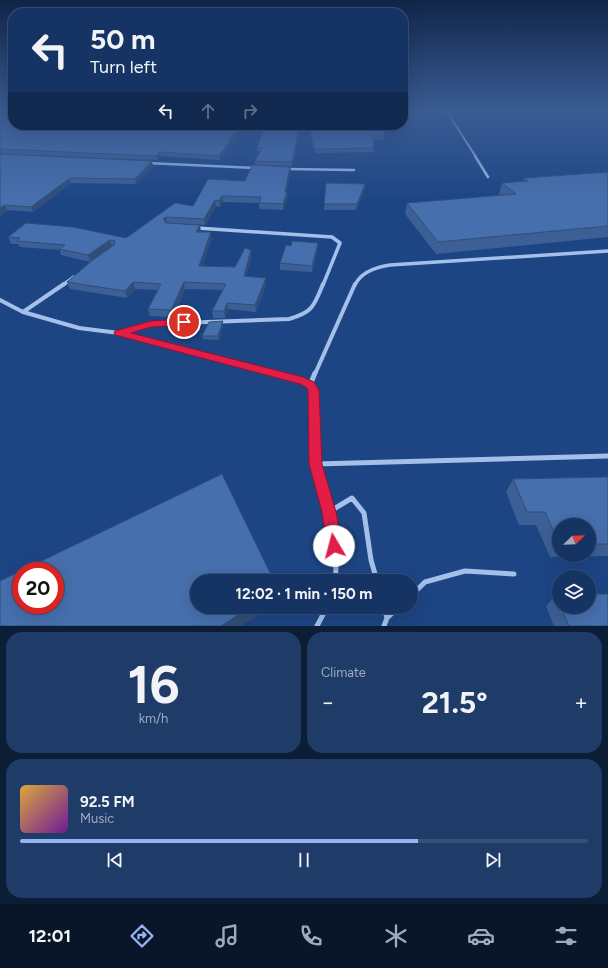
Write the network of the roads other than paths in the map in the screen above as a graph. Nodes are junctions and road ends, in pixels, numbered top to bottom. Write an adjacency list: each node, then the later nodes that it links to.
1 (465, 141): 6 (street)
2 (141, 162): 3 (street)
3 (258, 168)
4 (281, 169): 5 (street)
5 (354, 170)
6 (488, 177)
7 (191, 228): 12 (street)
8 (608, 251): 13 (street)
9 (75, 276): 11 (street)
10 (0, 300): 11 (street)
11 (23, 312): 12 (street)
12 (119, 333): 13 (street)
13 (310, 384): 15 (street)
14 (608, 456): 15 (street)
15 (316, 464): 16 (lane)
16 (329, 512): 17 (lane); 18 (lane)
17 (335, 574)
18 (375, 574)
19 (514, 574): 20 (lane)
20 (418, 589)
21 (323, 614): 25 (lane)
22 (387, 614): 24 (lane)
23 (392, 614): 24 (lane)
24 (388, 618): 26 (lane)
25 (317, 626)
26 (384, 626)

